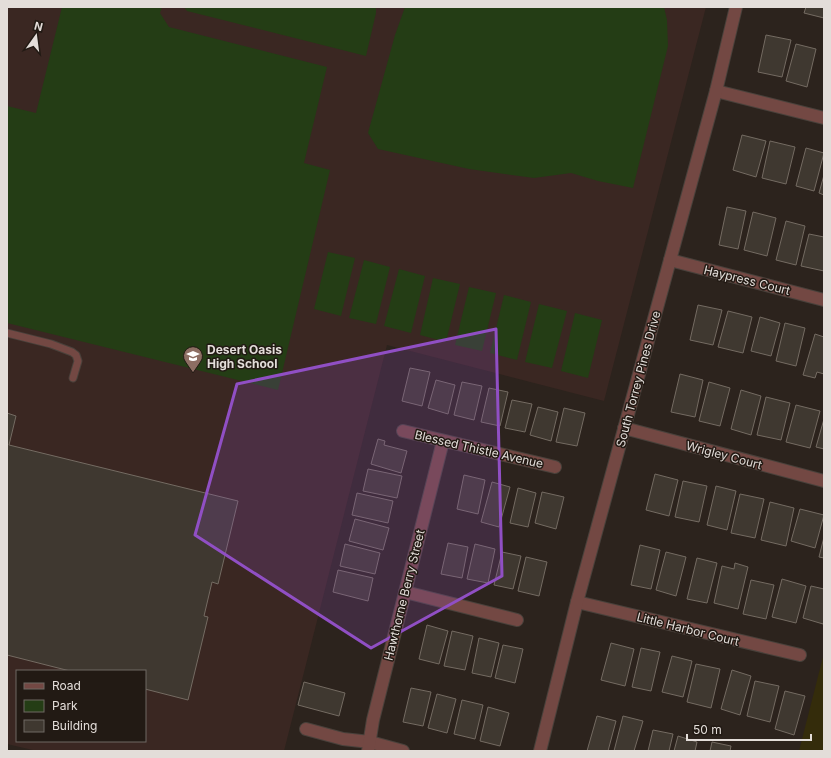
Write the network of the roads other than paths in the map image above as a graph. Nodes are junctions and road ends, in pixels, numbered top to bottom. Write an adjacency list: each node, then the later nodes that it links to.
1 (736, 7): 2 (street, South Torrey Pines Drive)
2 (716, 91): 3 (street); 4 (street, South Torrey Pines Drive)
3 (824, 118)
4 (670, 260): 5 (street, Haypress Court); 8 (street, South Torrey Pines Drive)
5 (824, 300)
6 (7, 333): 7 (lane)
7 (73, 378)
8 (624, 428): 12 (street, Wrigley Court); 14 (street, South Torrey Pines Drive)
9 (403, 431): 10 (street, Blessed Thistle Avenue)
10 (443, 441): 11 (street, Blessed Thistle Avenue); 13 (street, Hawthorne Berry Street)
11 (555, 467)
12 (824, 481)
13 (405, 592): 15 (street); 18 (street, Hawthorne Berry Street)
14 (577, 602): 16 (street, Little Harbor Court); 20 (street, South Torrey Pines Drive)
15 (517, 620)
16 (800, 656)
17 (306, 729): 18 (street)
18 (369, 747): 19 (street)
19 (403, 751)
20 (540, 751)

